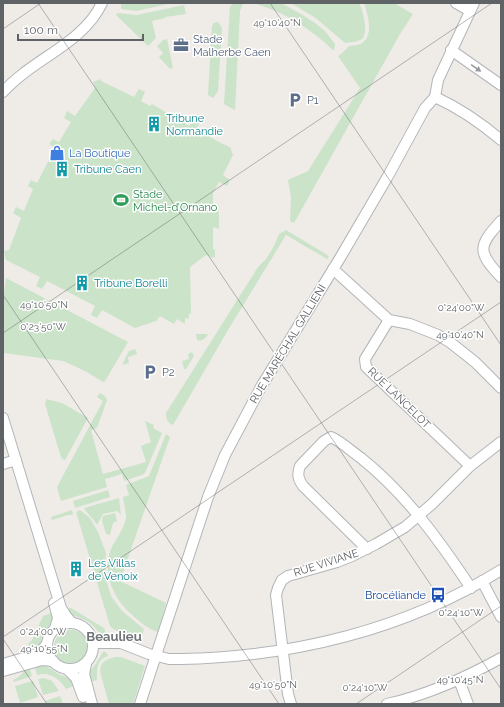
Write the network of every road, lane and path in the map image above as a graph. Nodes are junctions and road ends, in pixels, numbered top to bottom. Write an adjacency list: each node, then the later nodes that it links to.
1 (95, 3): 6 (street)
2 (102, 3): 8 (street)
3 (456, 3): 4 (street)
4 (472, 7): 5 (street, RUE MARÉCHAL GALLIENI)
5 (451, 50): 7 (street, one-way to 7); 9 (street, RUE MARÉCHAL GALLIENI)
6 (3, 84)
7 (501, 85)
8 (3, 92)
9 (435, 97): 10 (street); 12 (street, RUE MARÉCHAL GALLIENI)
10 (501, 140)
11 (501, 221): 13 (street)
12 (333, 270): 14 (street); 32 (street, RUE MARÉCHAL GALLIENI)
13 (501, 277)
14 (389, 320): 15 (street); 20 (street, RUE LANCELOT)
15 (501, 388)
16 (3, 418): 19 (street)
17 (3, 435): 19 (street)
18 (501, 442): 20 (street, RUE VIVIANE)
19 (10, 462): 27 (street); 28 (street)
20 (470, 466): 21 (street, RUE VIVIANE)
21 (419, 516): 22 (street, RUE VIVIANE); 22 (street); 25 (street)
22 (366, 549): 31 (street, RUE VIVIANE)
23 (501, 570): 24 (street)
24 (482, 581): 25 (street); 26 (street)
25 (471, 588): 31 (street)
26 (501, 617)
27 (72, 623): 28 (street); 29 (street)
28 (55, 629): 30 (street)
29 (93, 643): 32 (street); 36 (street)
30 (47, 644): 34 (street); 35 (street)
31 (283, 650): 32 (street); 44 (street, RUE VIVIANE)
32 (156, 656): 43 (street, RUE MARÉCHAL GALLIENI)
33 (501, 658): 39 (street)
34 (53, 661): 37 (street); 38 (street)
35 (3, 664)
36 (86, 664): 37 (street); 42 (street)
37 (68, 670): 41 (street)
38 (3, 671)
39 (459, 680): 40 (street); 46 (street)
40 (402, 702): 45 (street)
41 (86, 704)
42 (92, 704)
43 (140, 704)
44 (291, 704)
45 (387, 704)
46 (468, 704)

